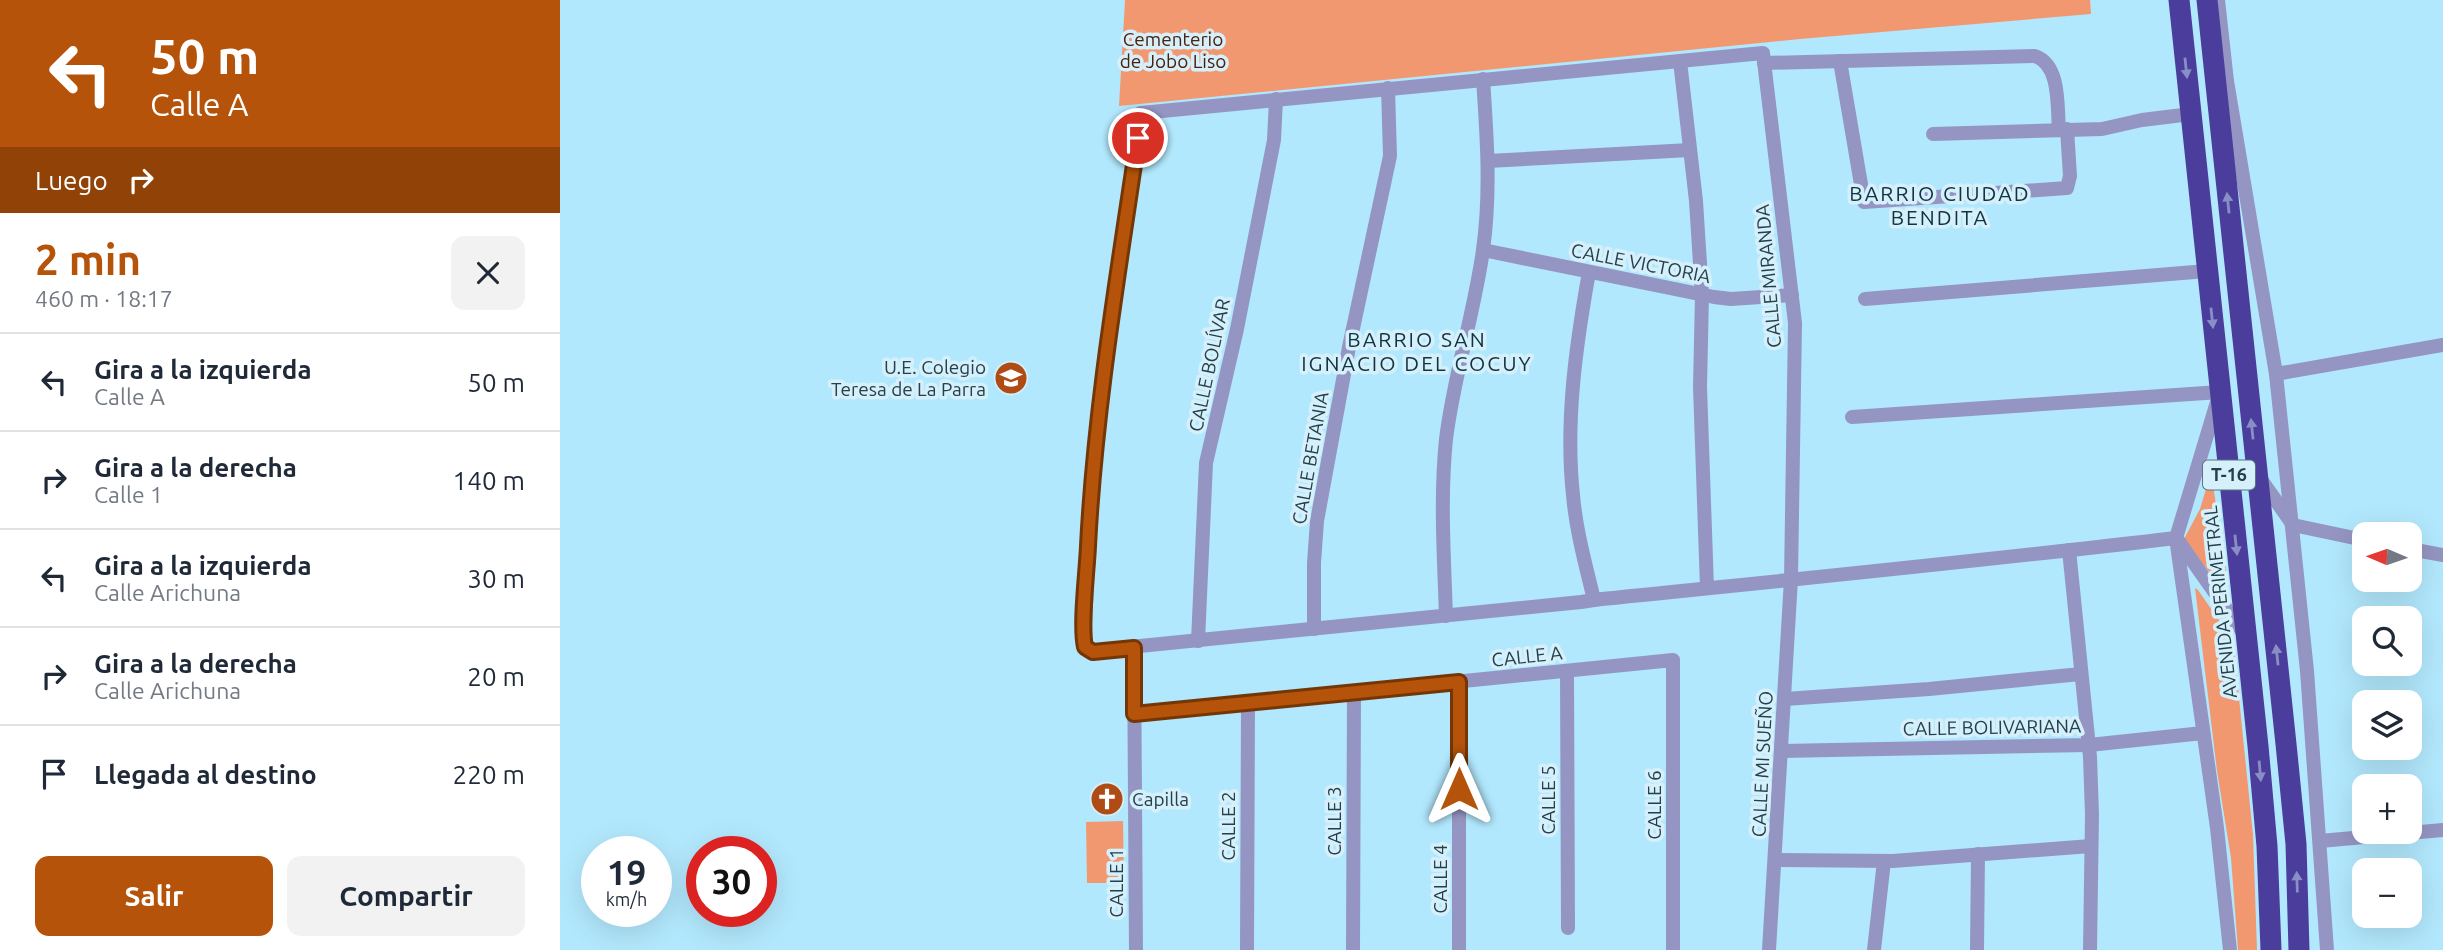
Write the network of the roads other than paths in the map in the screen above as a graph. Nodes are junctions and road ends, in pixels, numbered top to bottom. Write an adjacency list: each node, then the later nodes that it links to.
1 (2179, 0): 10 (highway, AVENIDA PERIMETRAL / T-16, one-way to 10)
2 (2207, 0): 25 (highway, T-16, one-way to 2)
3 (2218, 0): 22 (street)
4 (1764, 58): 5 (street); 6 (street); 19 (street, CALLE MIRANDA)
5 (1680, 61): 7 (street); 13 (street)
6 (1840, 61): 11 (street); 11 (street)
7 (1483, 79): 8 (street); 14 (street)
8 (1388, 88): 9 (street); 36 (street, CALLE BETANIA)
9 (1276, 99): 38 (street, CALLE BOLÍVAR); 39 (street)
10 (2191, 114): 11 (street); 16 (highway, AVENIDA PERIMETRAL / T-16)
11 (2063, 130): 12 (street)
12 (1933, 134)
13 (1690, 150): 14 (street); 18 (street)
14 (1488, 161): 15 (street)
15 (1483, 250): 17 (street, CALLE VICTORIA); 35 (street)
16 (2207, 271): 20 (street); 23 (highway, AVENIDA PERIMETRAL / T-16, one-way to 23)
17 (1589, 272): 18 (street, CALLE VICTORIA); 34 (street)
18 (1702, 295): 19 (street, CALLE VICTORIA); 33 (street)
19 (1793, 295): 32 (street, CALLE MIRANDA)
20 (1865, 299)
21 (2443, 345): 22 (street)
22 (2276, 374): 26 (street)
23 (2220, 392): 24 (street); 28 (street); 37 (highway, AVENIDA PERIMETRAL / T-16, one-way to 37)
24 (1852, 417)
25 (2257, 474): 26 (street); 69 (highway, T-16, one-way to 25)
26 (2293, 525): 27 (street); 52 (street)
27 (2352, 537)
28 (2176, 538): 29 (street); 37 (street); 48 (street, AVENIDA PERIMETRAL)
29 (2069, 550): 32 (street); 42 (street)
30 (2422, 551): 31 (street)
31 (2443, 555)
32 (1791, 579): 33 (street); 45 (street, CALLE MI SUEÑO)
33 (1707, 588): 34 (street)
34 (1594, 600): 35 (street)
35 (1446, 616): 36 (street)
36 (1314, 629): 38 (street)
37 (2246, 638): 68 (highway, AVENIDA PERIMETRAL / T-16, one-way to 68)
38 (1198, 641): 39 (street)
39 (1134, 648): 47 (street, CALLE 1)
40 (1672, 660): 41 (street, CALLE A); 62 (street, CALLE 6)
41 (1567, 671): 43 (street, CALLE A); 57 (street, CALLE 5)
42 (2081, 674): 45 (street); 49 (street)
43 (1459, 682): 44 (street, CALLE A); 61 (street, CALLE 4)
44 (1354, 692): 46 (street, CALLE A); 60 (street, CALLE 3)
45 (1785, 699): 50 (street, CALLE MI SUEÑO)
46 (1248, 703): 47 (street, CALLE A); 59 (street, CALLE 2)
47 (1134, 714): 58 (street, CALLE 1)
48 (2203, 733): 49 (street, CALLE BOLIVARIANA); 67 (street, AVENIDA PERIMETRAL)
49 (2089, 745): 50 (street, CALLE BOLIVARIANA); 53 (street)
50 (1782, 751): 55 (street, CALLE MI SUEÑO)
51 (2443, 830): 52 (street)
52 (2320, 841): 70 (street)
53 (2091, 846): 54 (street); 66 (street)
54 (1978, 854): 56 (street); 65 (street)
55 (1775, 860): 56 (street); 63 (street, CALLE MI SUEÑO)
56 (1884, 861): 64 (street)
57 (1568, 928)
58 (1136, 950)
59 (1247, 950)
60 (1353, 950)
61 (1459, 950)
62 (1674, 950)
63 (1769, 950)
64 (1874, 950)
65 (1977, 950)
66 (2090, 950)
67 (2230, 950)
68 (2271, 950)
69 (2299, 950)
70 (2327, 950)

